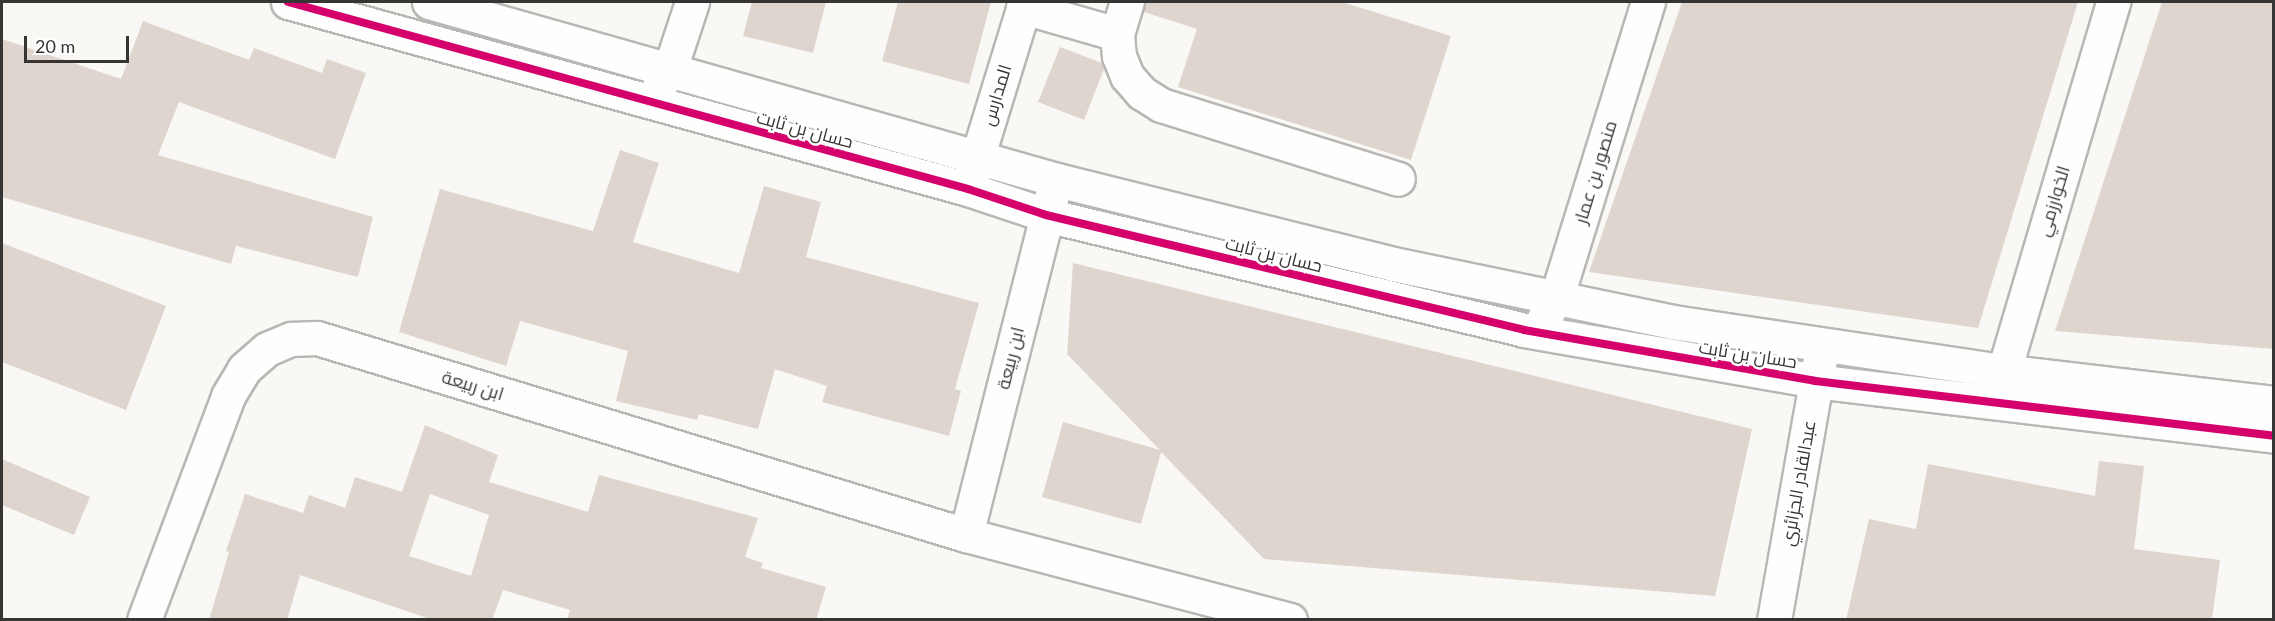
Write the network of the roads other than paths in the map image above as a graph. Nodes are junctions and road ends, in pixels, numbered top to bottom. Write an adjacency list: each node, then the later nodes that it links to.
1 (288, 2): 8 (street, حسان بن ثابت)
2 (429, 2): 10 (street, حسان بن ثابت)
3 (692, 2): 10 (street)
4 (1127, 2): 9 (street)
5 (1648, 2): 17 (street, منصور بن عمار)
6 (2113, 2): 21 (street, الخوارزمي)
7 (1024, 4): 9 (street); 12 (street, المدارس)
8 (367, 11): 11 (street, حسان بن ثابت)
9 (1117, 34): 13 (street)
10 (670, 69): 11 (street); 12 (street, حسان بن ثابت)
11 (639, 98): 15 (street, حسان بن ثابت)
12 (978, 156): 14 (street, حسان بن ثابت); 15 (street, المدارس)
13 (1398, 179)
14 (1057, 180): 16 (street, ابن ربيعة); 17 (street, حسان بن ثابت)
15 (968, 189): 16 (street, حسان بن ثابت)
16 (1046, 215): 18 (street, حسان بن ثابت); 24 (street, ابن ربيعة)
17 (1556, 299): 18 (street, منصور بن عمار); 19 (street, حسان بن ثابت)
18 (1524, 330): 20 (street, حسان بن ثابت)
19 (1823, 346): 20 (street, عبدالقادر الجزائري); 21 (street, حسان بن ثابت)
20 (1815, 381): 21 (street, حسان بن ثابت); 27 (street, عبدالقادر الجزائري)
21 (1998, 387): 22 (street, حسان بن ثابت); 23 (street, حسان بن ثابت)
22 (2274, 403)
23 (2274, 436)
24 (966, 535): 25 (street, ابن ربيعة); 26 (street, ابن ربيعة)
25 (144, 620)
26 (1290, 620)
27 (1774, 620)

